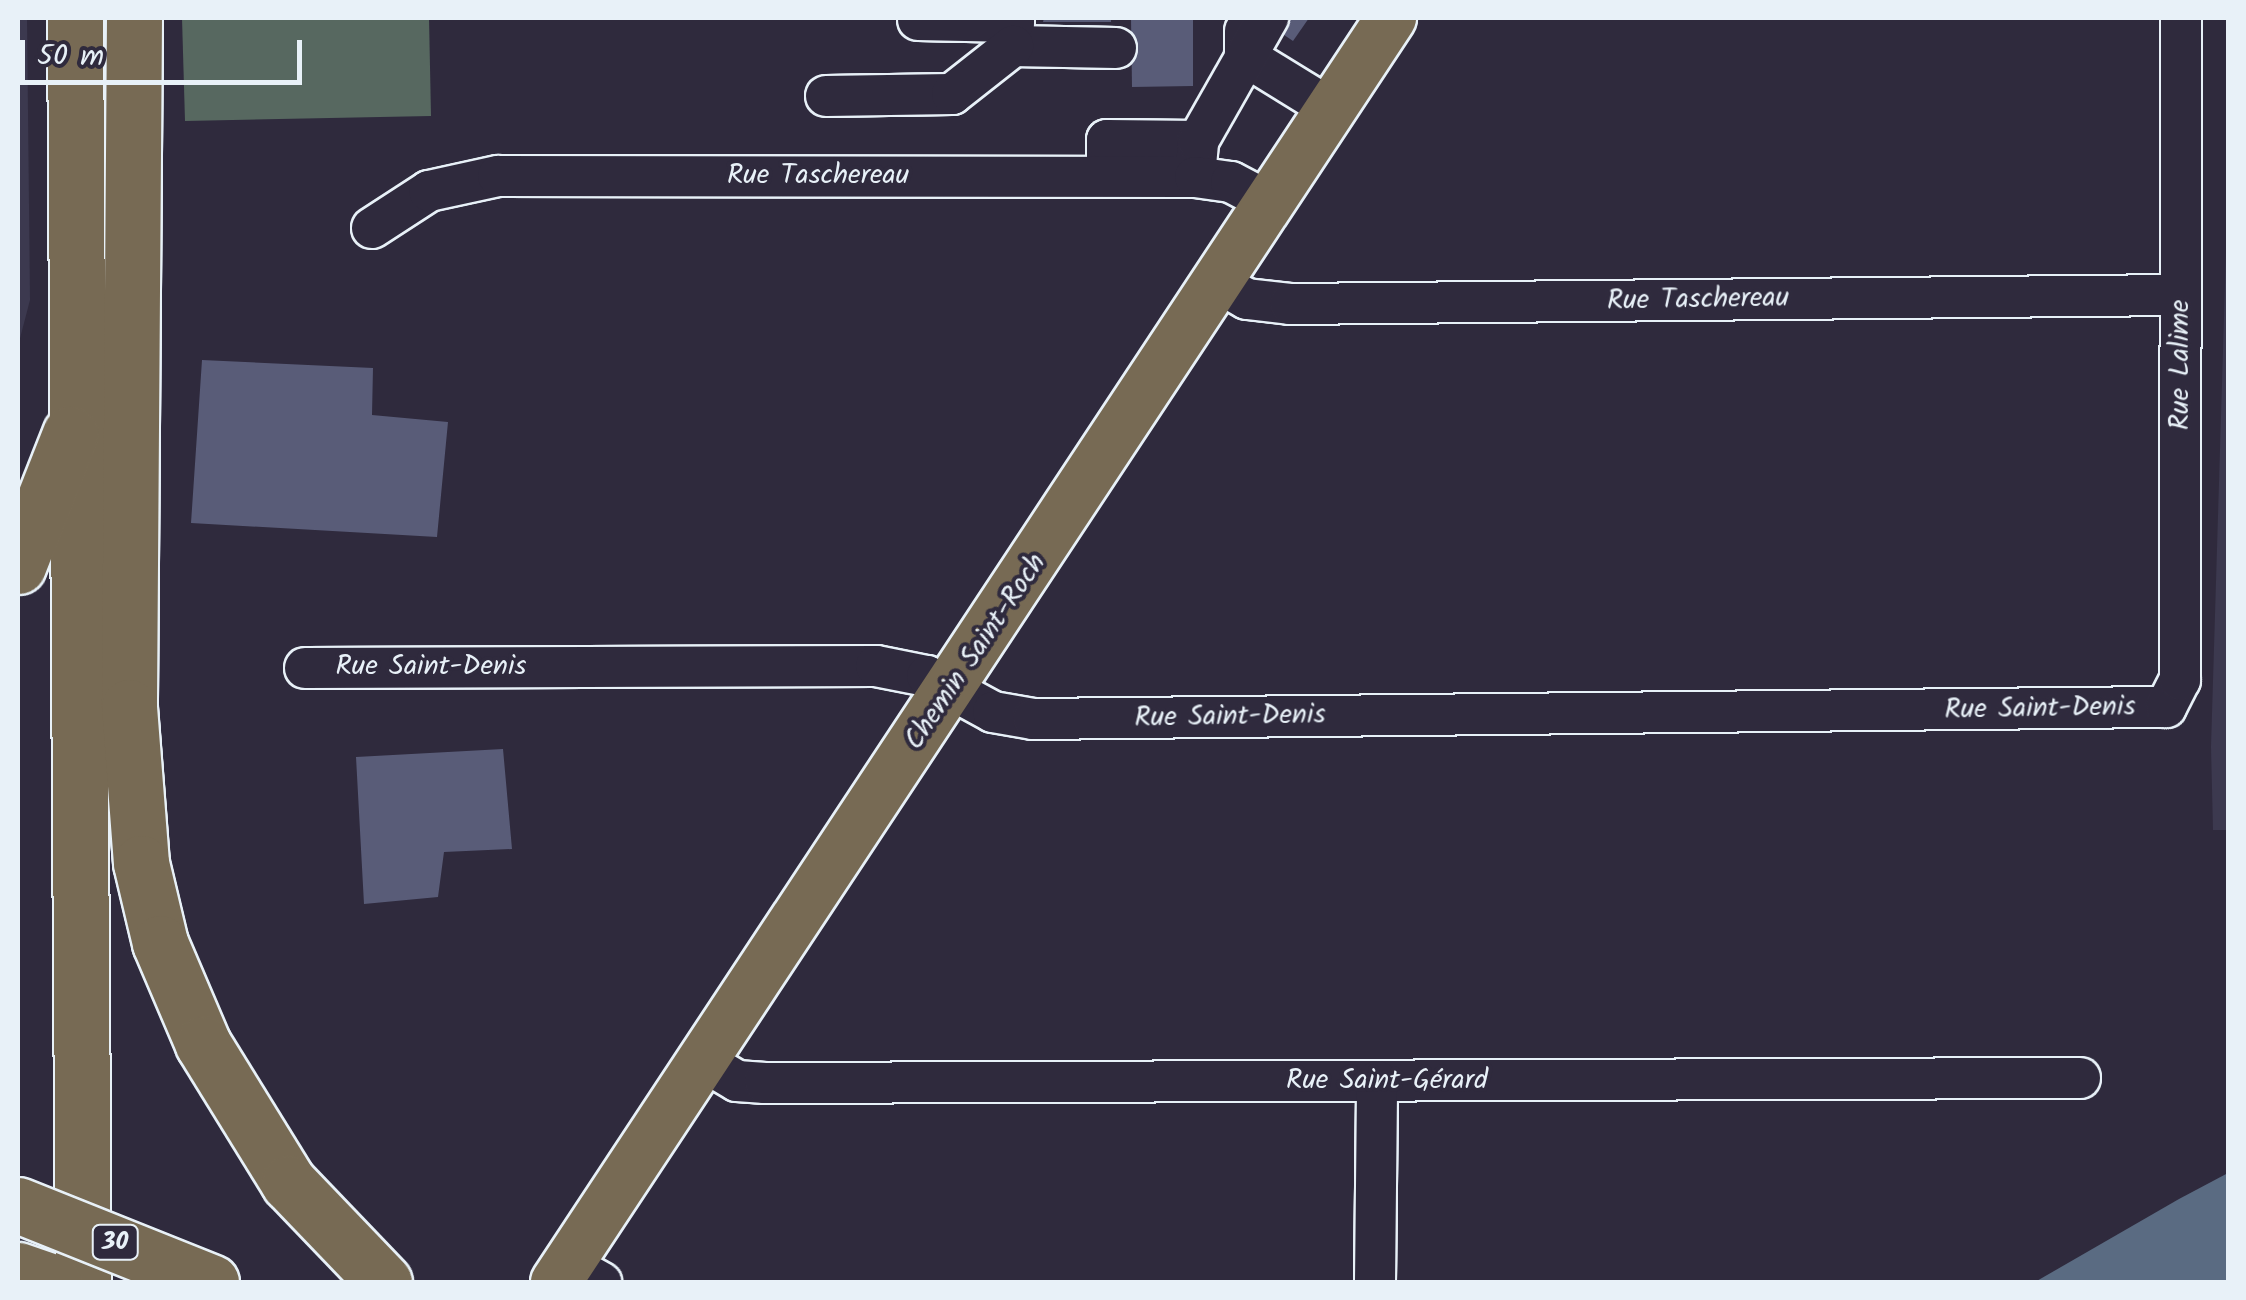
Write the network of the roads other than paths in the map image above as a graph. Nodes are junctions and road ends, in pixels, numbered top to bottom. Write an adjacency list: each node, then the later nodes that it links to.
1 (75, 18): 17 (highway)
2 (134, 18): 31 (highway)
3 (1268, 18): 8 (street)
4 (1391, 18): 11 (main road, Chemin Saint-Roch)
5 (2181, 18): 16 (street, Rue Lalime)
6 (918, 20): 7 (street)
7 (1014, 29): 9 (street); 10 (street)
8 (1245, 37): 11 (street); 12 (street)
9 (1116, 48)
10 (826, 96)
11 (1332, 110): 13 (main road, Chemin Saint-Roch)
12 (1196, 159): 13 (street, Rue Taschereau); 14 (street, Rue Taschereau)
13 (1271, 202): 15 (main road, Chemin Saint-Roch)
14 (372, 228)
15 (1219, 283): 16 (street, Rue Taschereau); 20 (main road, Chemin Saint-Roch)
16 (2181, 295): 21 (street, Rue Lalime)
17 (78, 415): 18 (highway); 29 (highway)
18 (18, 566)
19 (305, 668): 20 (street, Rue Saint-Denis)
20 (952, 690): 21 (street, Rue Saint-Denis); 22 (main road, Chemin Saint-Roch)
21 (2166, 707)
22 (700, 1059): 24 (street, Rue Saint-Gérard); 27 (main road, Chemin Saint-Roch)
23 (2080, 1078): 24 (street, Rue Saint-Gérard)
24 (1377, 1081): 32 (street)
25 (18, 1205): 30 (highway, 30, bridge)
26 (18, 1270): 28 (highway)
27 (575, 1276)
28 (53, 1282)
29 (83, 1282)
30 (211, 1282)
31 (384, 1282)
32 (1375, 1282)

